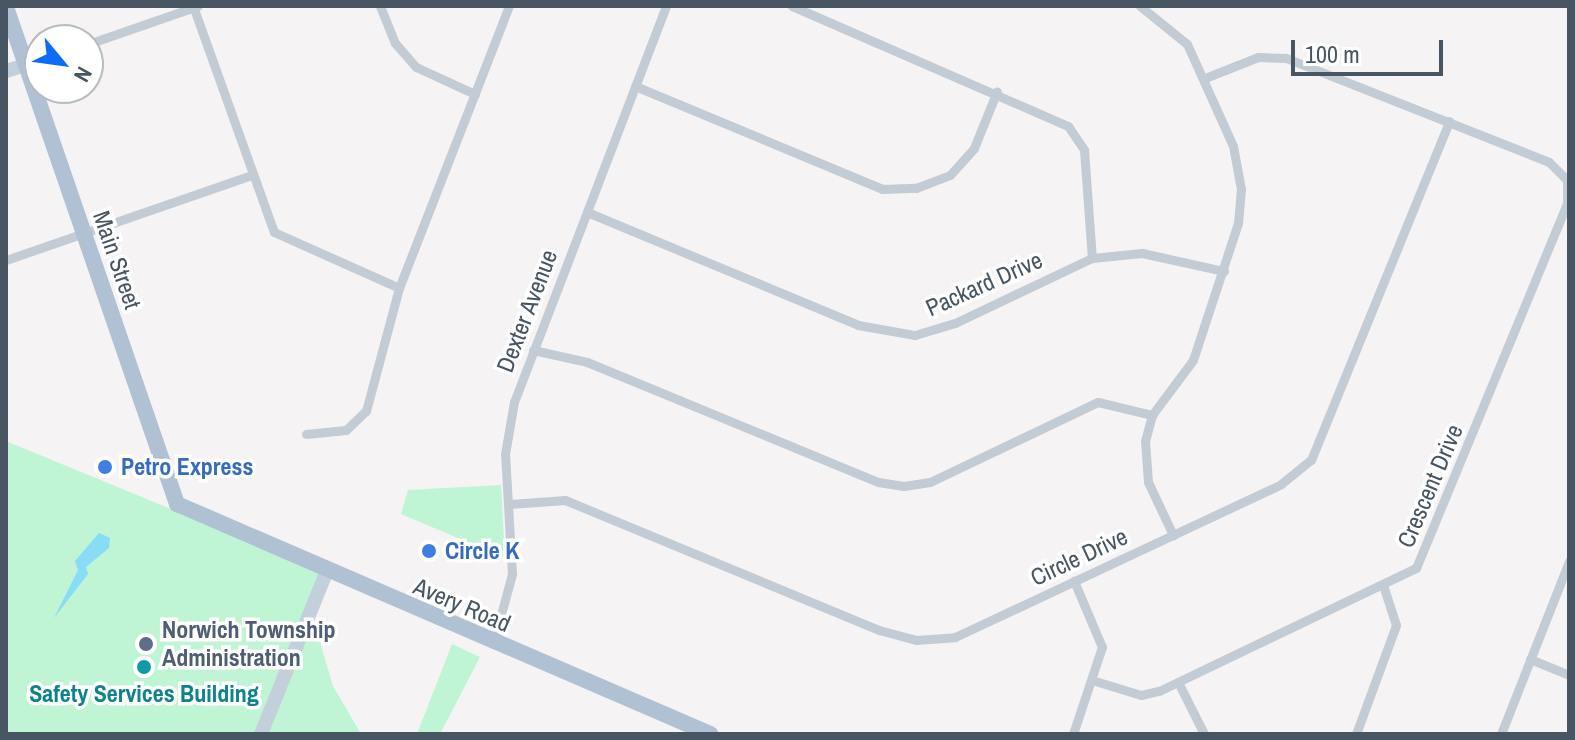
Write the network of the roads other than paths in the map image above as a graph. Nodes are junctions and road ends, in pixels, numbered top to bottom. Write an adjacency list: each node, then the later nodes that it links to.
1 (380, 6): 13 (street)
2 (509, 6): 13 (street)
3 (666, 6): 11 (street, Dexter Avenue)
4 (792, 6): 12 (street)
5 (1140, 6): 10 (street)
6 (6, 7): 9 (main road, Main Street)
7 (195, 7): 8 (street); 16 (street)
8 (104, 38)
9 (24, 44)
10 (1205, 78): 15 (street); 21 (street)
11 (635, 86): 12 (street); 17 (street, Dexter Avenue)
12 (997, 91): 19 (street)
13 (475, 94): 22 (street)
14 (45, 104): 18 (main road, Main Street)
15 (1449, 121): 28 (street, Circle Drive); 32 (street, Crescent Drive)
16 (252, 175): 18 (street); 22 (street)
17 (587, 212): 19 (street, Packard Drive); 23 (street, Dexter Avenue)
18 (83, 232): 20 (street); 27 (main road, Main Street)
19 (1092, 258): 21 (street, Packard Drive)
20 (6, 260)
21 (1224, 271): 24 (street)
22 (399, 288): 25 (street)
23 (533, 350): 24 (street); 26 (street, Dexter Avenue)
24 (1152, 415): 28 (street)
25 (306, 434)
26 (510, 504): 31 (street, Circle Drive); 33 (street, Dexter Avenue)
27 (196, 518): 30 (main road, Avery Road)
28 (1173, 535): 31 (street, Circle Drive)
29 (1569, 561): 34 (street)
30 (326, 573): 33 (main road, Avery Road); 38 (street)
31 (1074, 581): 36 (street)
32 (1383, 585): 37 (street, Crescent Drive); 42 (street)
33 (493, 644): 39 (main road, Avery Road)
34 (1530, 659): 35 (street); 43 (street)
35 (1569, 675)
36 (1095, 681): 37 (street, Crescent Drive); 40 (street)
37 (1178, 682): 41 (street)
38 (261, 734)
39 (710, 734)
40 (1073, 734)
41 (1204, 734)
42 (1356, 734)
43 (1501, 734)

